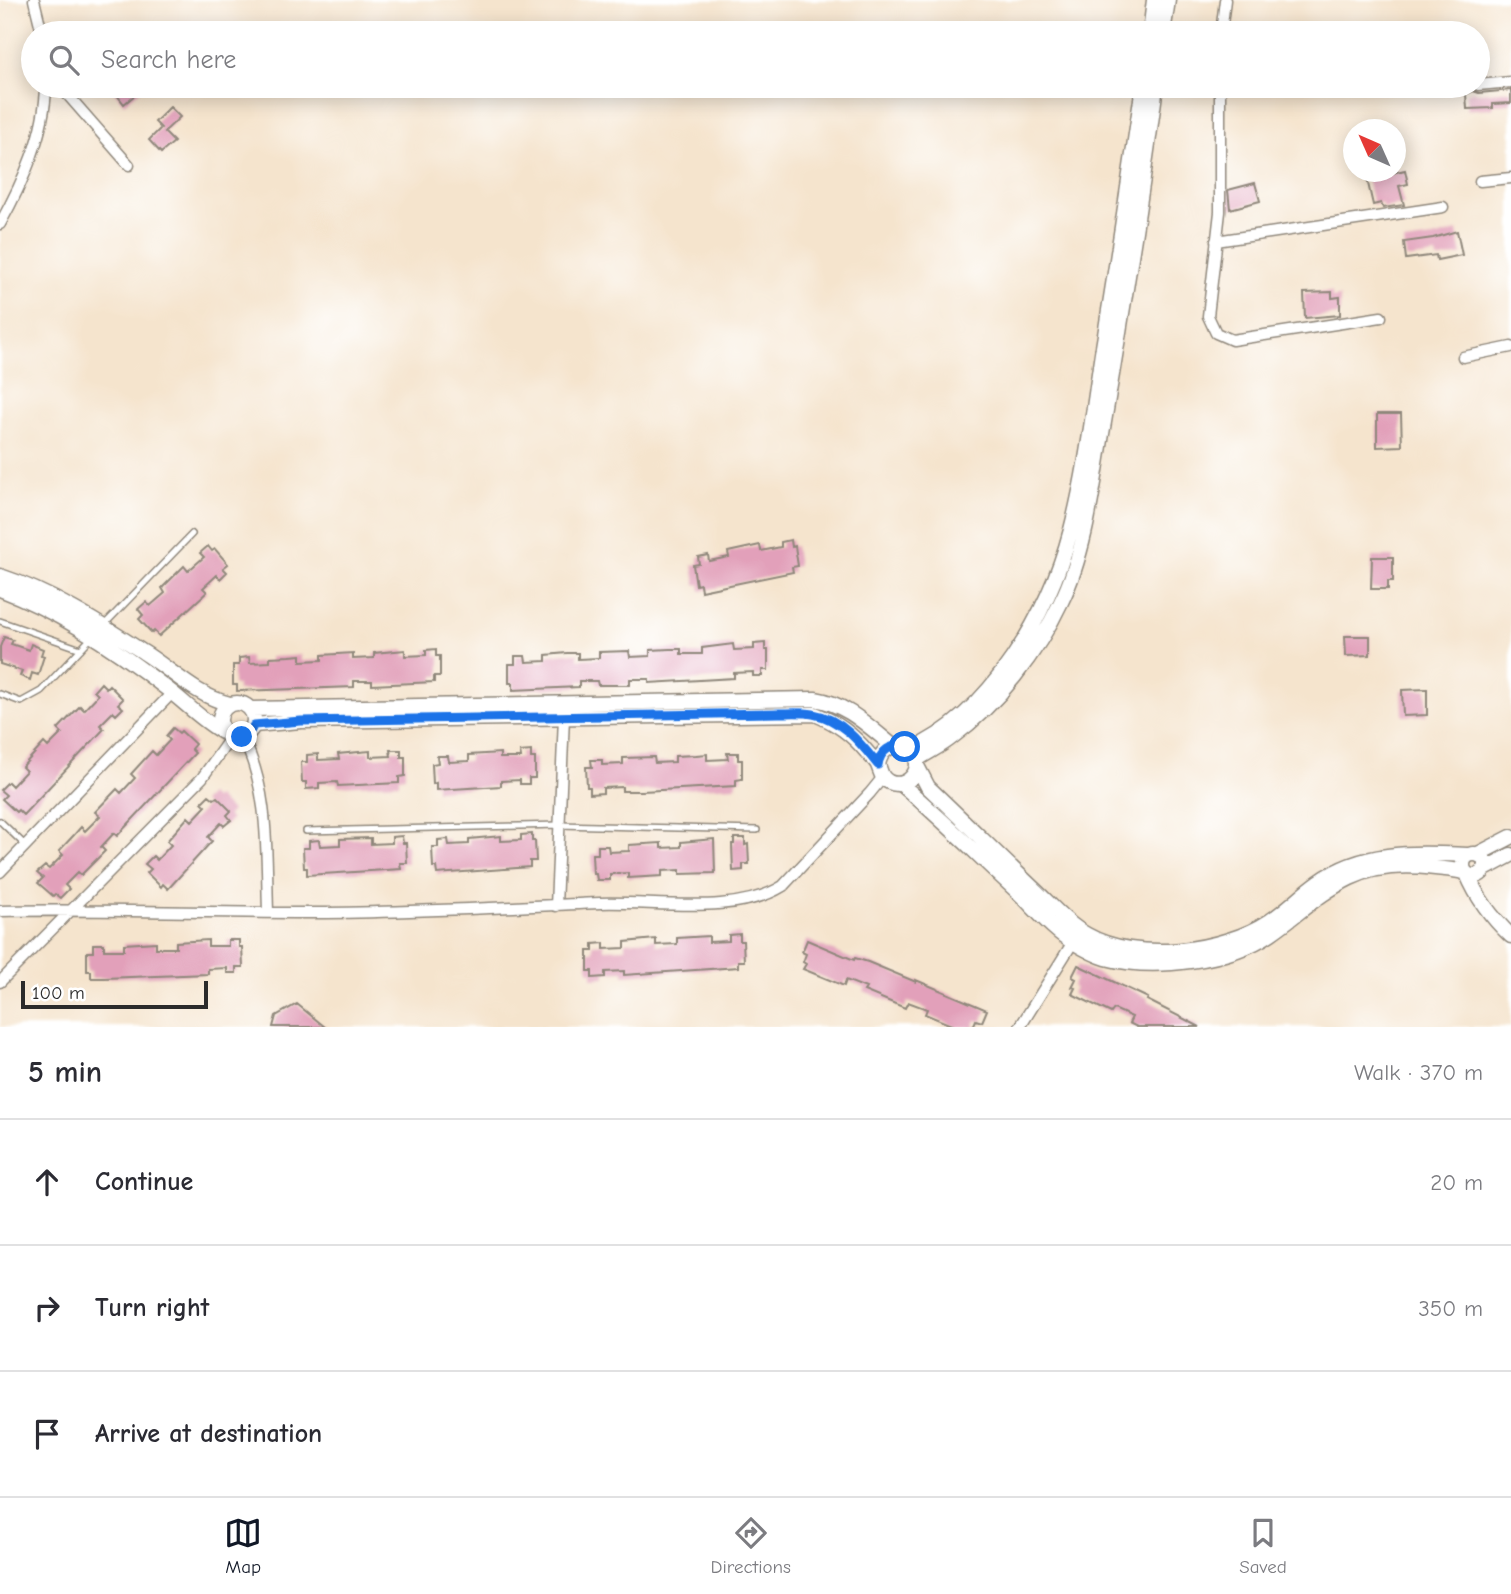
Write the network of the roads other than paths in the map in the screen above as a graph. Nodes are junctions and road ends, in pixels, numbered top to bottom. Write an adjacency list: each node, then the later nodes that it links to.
1 (34, 0): 5 (street)
2 (1154, 0): 6 (street)
3 (1168, 0): 7 (street)
4 (1225, 0): 8 (street)
5 (39, 21)
6 (1151, 21)
7 (1165, 21)
8 (1222, 21)
9 (1511, 82): 10 (street)
10 (1490, 84)
11 (45, 98): 20 (street)
12 (70, 98): 16 (street)
13 (1141, 98): 39 (street)
14 (1154, 98): 39 (street)
15 (1220, 98): 21 (street)
16 (129, 165)
17 (1511, 178): 18 (street)
18 (1480, 181)
19 (1443, 207): 21 (street)
20 (0, 224)
21 (1216, 241): 22 (street)
22 (1381, 317)
23 (1511, 347): 24 (street)
24 (1463, 357)
25 (192, 534): 29 (lane)
26 (0, 576): 29 (street)
27 (0, 589): 29 (street)
28 (0, 621): 30 (lane)
29 (98, 631): 30 (lane); 31 (street); 33 (street)
30 (81, 649): 32 (lane)
31 (173, 693): 37 (street); 47 (street)
32 (0, 694)
33 (230, 704): 34 (street); 37 (street)
34 (251, 709): 36 (street); 38 (street)
35 (564, 717): 36 (street); 40 (street); 43 (street)
36 (254, 725): 37 (street)
37 (233, 736): 53 (street); 55 (street)
38 (892, 746): 39 (street); 40 (street)
39 (914, 759): 41 (street); 48 (street)
40 (880, 771): 41 (street); 52 (street)
41 (901, 783): 57 (street)
42 (0, 821): 47 (lane)
43 (559, 825): 44 (lane); 45 (lane); 52 (street)
44 (757, 830)
45 (306, 831)
46 (1511, 837): 48 (street)
47 (25, 845): 50 (street)
48 (1472, 855): 51 (street); 51 (street)
49 (1511, 855): 51 (street)
50 (0, 872)
51 (1474, 872): 56 (street); 57 (street)
52 (556, 905): 55 (street)
53 (71, 910): 54 (street); 55 (street); 58 (street)
54 (0, 911)
55 (268, 912)
56 (1511, 936)
57 (1073, 942): 59 (street)
58 (0, 982)
59 (1020, 1027)

